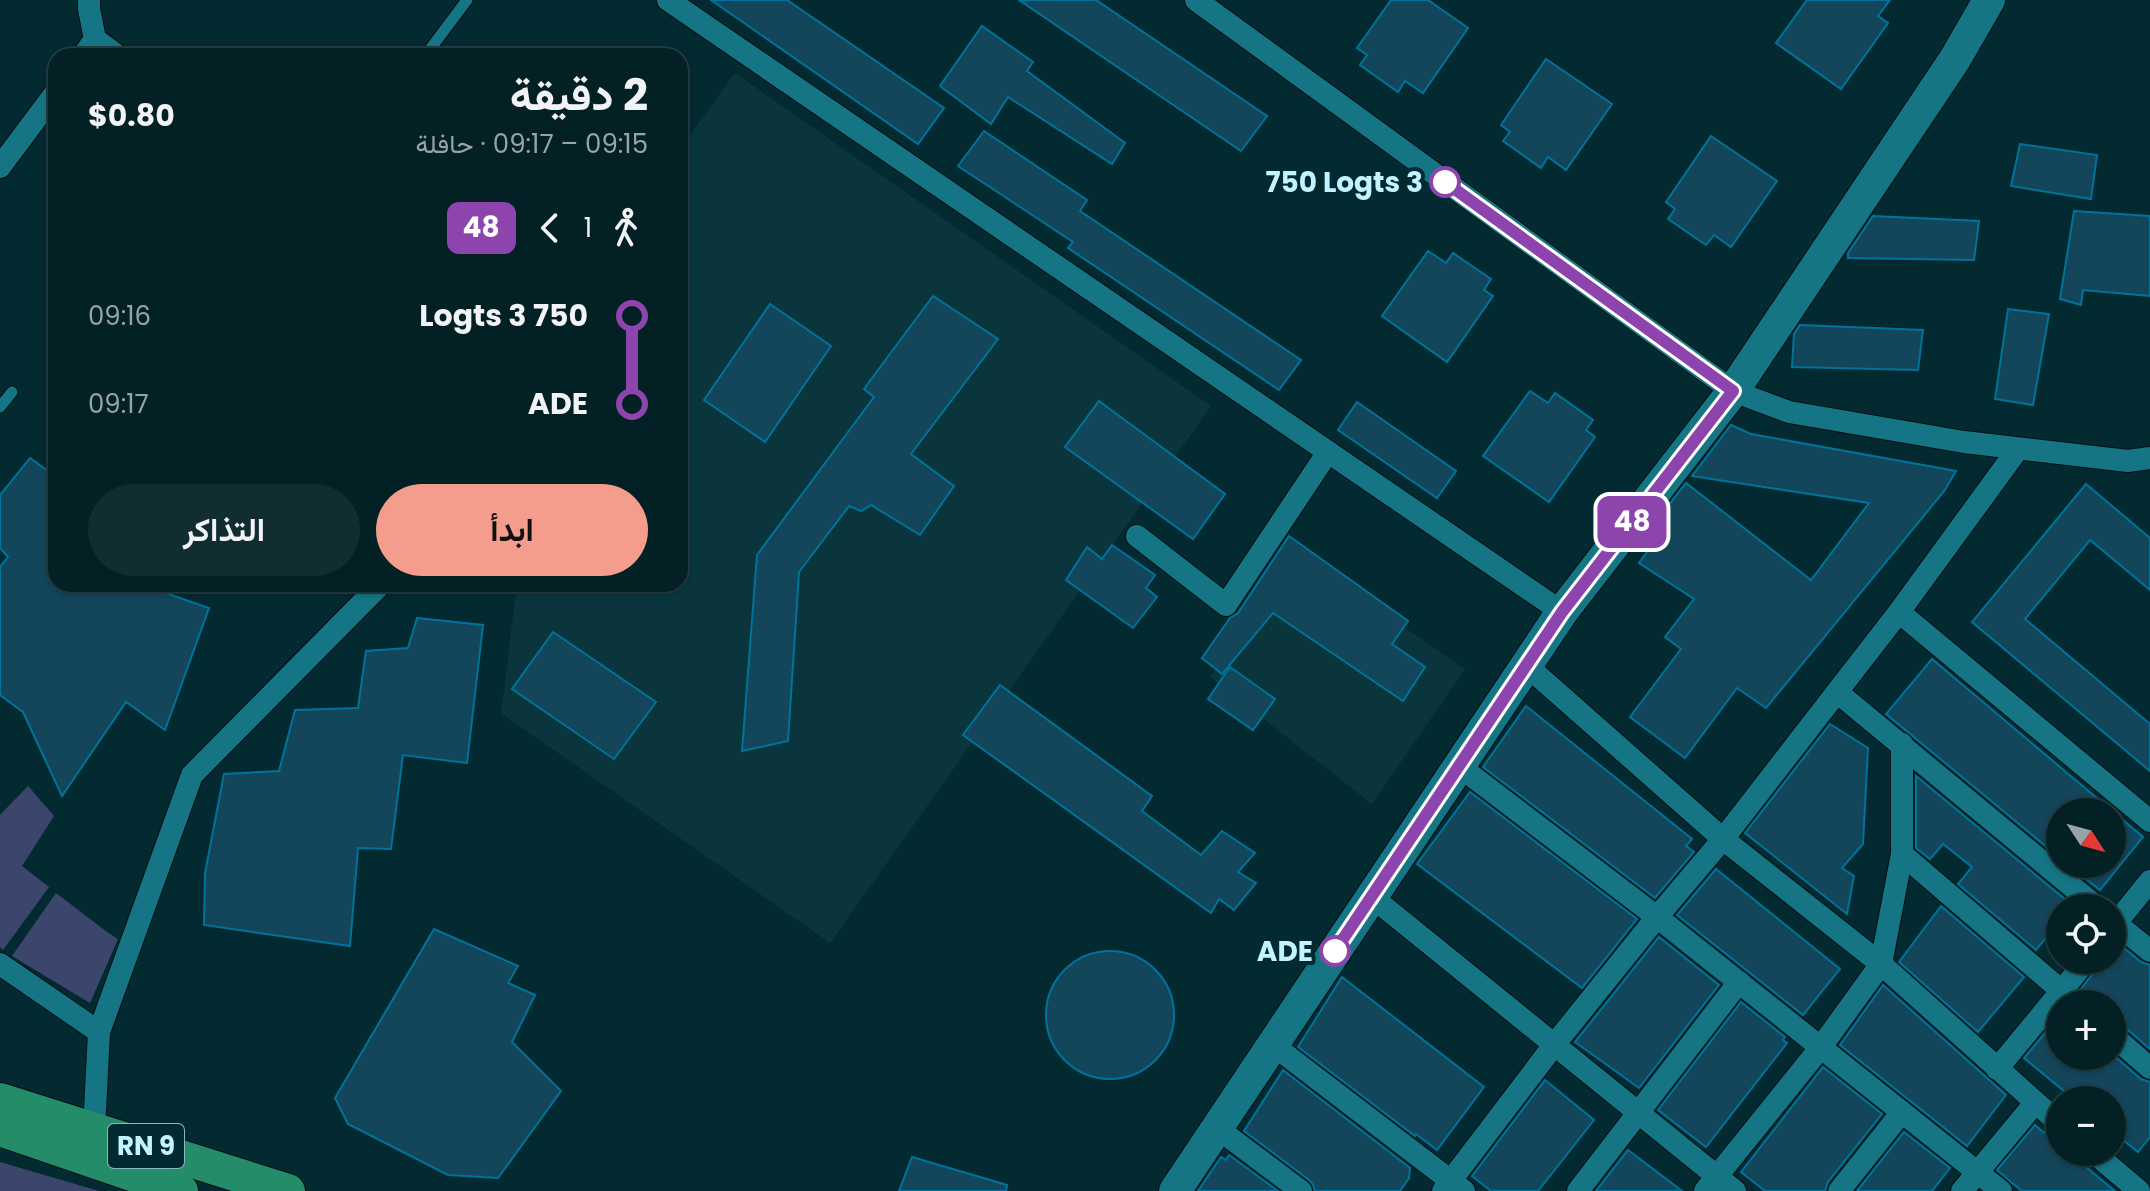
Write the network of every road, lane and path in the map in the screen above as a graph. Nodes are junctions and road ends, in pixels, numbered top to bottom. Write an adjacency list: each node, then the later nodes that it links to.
1 (89, 0): 6 (street)
2 (467, 0): 7 (lane)
3 (668, 0): 14 (street)
4 (1196, 0): 10 (street)
5 (1989, 0): 10 (street)
6 (89, 47)
7 (431, 48)
8 (48, 103): 9 (street)
9 (0, 167)
10 (1733, 391): 13 (street); 18 (street)
11 (12, 392): 12 (lane)
12 (0, 407)
13 (2018, 449): 15 (street); 19 (street)
14 (1328, 452): 16 (street); 18 (street)
15 (2150, 458)
16 (1137, 536)
17 (373, 592): 39 (street)
18 (1562, 612): 20 (street)
19 (1899, 612): 21 (street); 24 (street)
20 (1526, 665): 23 (street); 25 (street)
21 (1837, 692): 22 (street); 25 (street)
22 (1902, 744): 26 (street); 28 (street)
23 (1459, 766): 29 (street); 31 (street)
24 (2150, 821)
25 (1723, 839): 31 (street); 35 (street)
26 (1902, 854): 35 (street); 37 (street)
27 (2150, 881): 30 (street)
28 (2081, 894)
29 (1372, 897): 40 (street); 41 (street)
30 (2126, 909)
31 (1657, 917): 36 (street); 41 (street)
32 (2126, 933): 33 (street)
33 (2150, 951)
34 (0, 964): 39 (street)
35 (1881, 964): 42 (street); 45 (street)
36 (1739, 982): 42 (street); 50 (street)
37 (2062, 990)
38 (2046, 1021): 45 (street)
39 (99, 1032): 52 (street)
40 (1273, 1045): 51 (street); 57 (street)
41 (1554, 1045): 50 (street); 57 (street)
42 (1821, 1047): 48 (street); 56 (street)
43 (2126, 1047): 44 (street)
44 (2150, 1068)
45 (1997, 1069): 46 (street)
46 (2035, 1103): 49 (street); 54 (street)
47 (1, 1107): 52 (main road, RN 9); 58 (main road, RN 9)
48 (1902, 1112): 54 (street); 64 (street)
49 (2046, 1112)
50 (1639, 1113): 56 (street); 62 (street)
51 (1217, 1128): 60 (street); 61 (street)
52 (94, 1130): 59 (main road, RN 9)
53 (2110, 1166): 67 (street)
54 (1978, 1173): 65 (street); 66 (street)
55 (2150, 1175): 67 (street)
56 (1711, 1184): 63 (street)
57 (1452, 1188)
58 (181, 1191)
59 (288, 1191)
60 (1175, 1191)
61 (1301, 1191)
62 (1578, 1191)
63 (1735, 1191)
64 (1839, 1191)
65 (1962, 1191)
66 (2001, 1191)
67 (2139, 1191)

